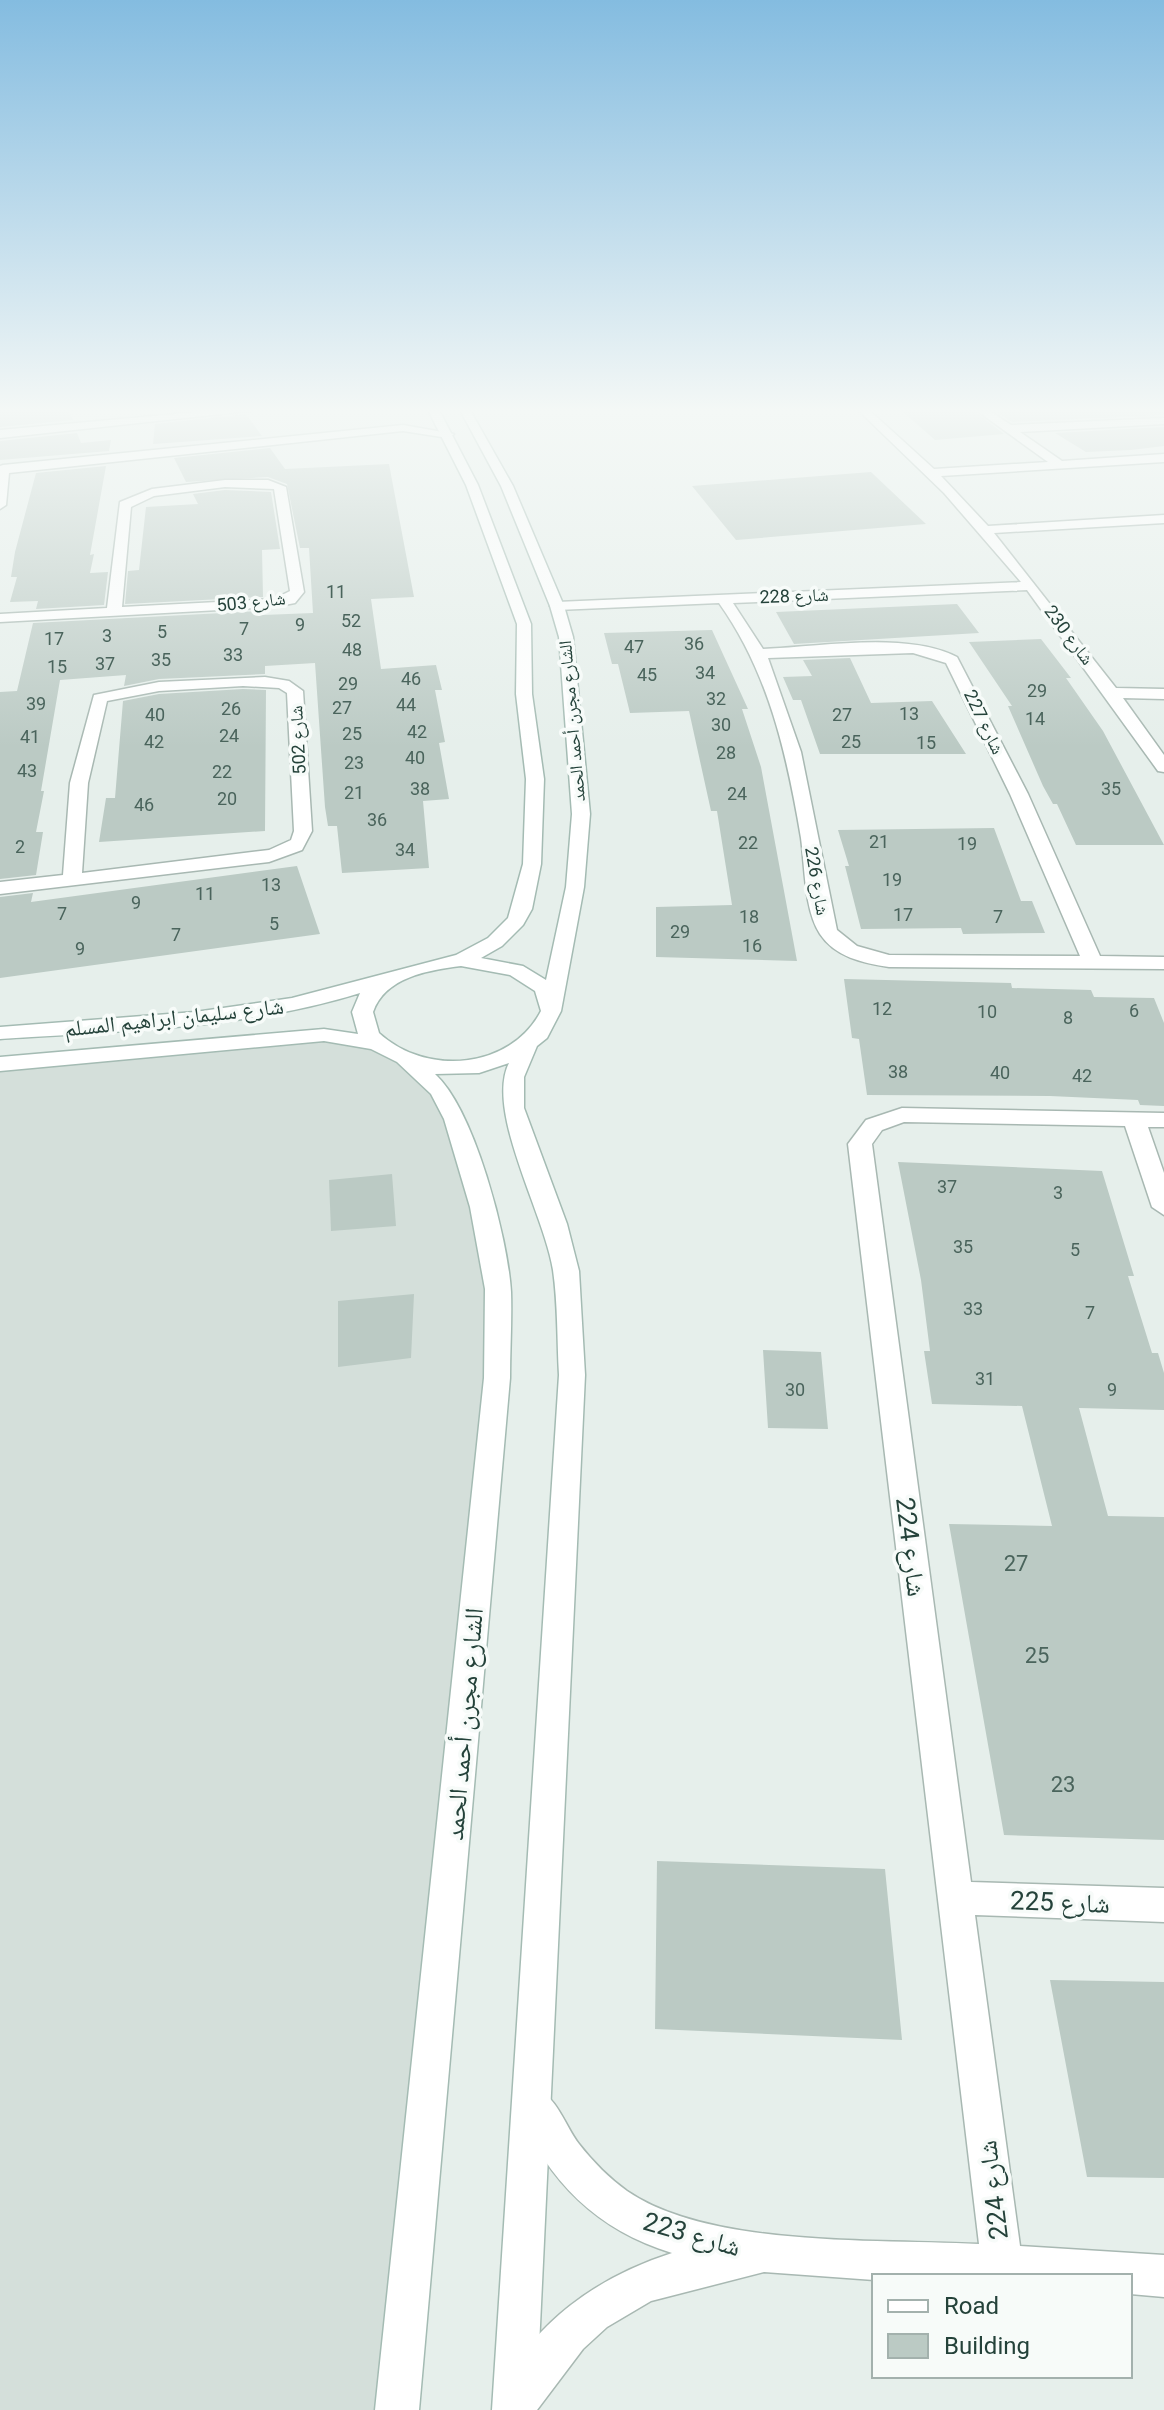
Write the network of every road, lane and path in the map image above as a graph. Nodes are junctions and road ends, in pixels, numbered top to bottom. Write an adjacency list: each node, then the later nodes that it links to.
1 (123, 522): 13 (street, شارع 503)
2 (286, 522): 13 (street, شارع 503)
3 (486, 522): 9 (street, الشارع مجرن أحمد الحمد)
4 (522, 522): 8 (street, الشارع مجرن أحمد الحمد)
5 (978, 522): 7 (street, شارع 230)
6 (1103, 522): 7 (street)
7 (985, 530): 10 (street, شارع 230)
8 (530, 542): 9 (street); 12 (street, الشارع مجرن أحمد الحمد)
9 (494, 544): 15 (street, الشارع مجرن أحمد الحمد)
10 (1031, 586): 11 (street, شارع 228); 17 (street, شارع 230)
11 (723, 599): 12 (street, شارع 228); 16 (street, شارع 226)
12 (557, 606): 15 (street, الشارع مجرن أحمد الحمد)
13 (114, 612): 14 (street, شارع 503)
14 (0, 618)
15 (546, 640): 22 (street, الشارع مجرن أحمد الحمد); 26 (street, الشارع مجرن أحمد الحمد)
16 (760, 654): 23 (street, شارع 227); 23 (street, شارع 226)
17 (1113, 693): 18 (street); 19 (street, شارع 230)
18 (1164, 694)
19 (1164, 767)
20 (72, 879): 20 (street, شارع 502); 21 (street, شارع 502)
21 (0, 888)
22 (461, 960): 25 (street); 26 (street)
23 (1093, 963): 24 (street, شارع 226)
24 (1164, 963)
25 (392, 977): 27 (street, شارع سليمان ابراهيم المسلم); 28 (street)
26 (551, 1003): 29 (street)
27 (0, 1033)
28 (376, 1043): 30 (street); 31 (street, شارع سليمان ابراهيم المسلم)
29 (527, 1048): 30 (street); 36 (street)
30 (407, 1060): 41 (street, الشارع مجرن أحمد الحمد)
31 (0, 1064)
32 (1149, 1120): 33 (street); 34 (street, شارع 224)
33 (1164, 1207)
34 (957, 1898): 35 (street, شارع 225); 38 (street, شارع 224)
35 (1164, 1905)
36 (532, 2099): 37 (street, شارع 223); 40 (street)
37 (765, 2254): 38 (street, شارع 223); 40 (street, شارع 223)
38 (1002, 2265): 39 (street, شارع 223)
39 (1164, 2276)
40 (514, 2408)
41 (397, 2410)

